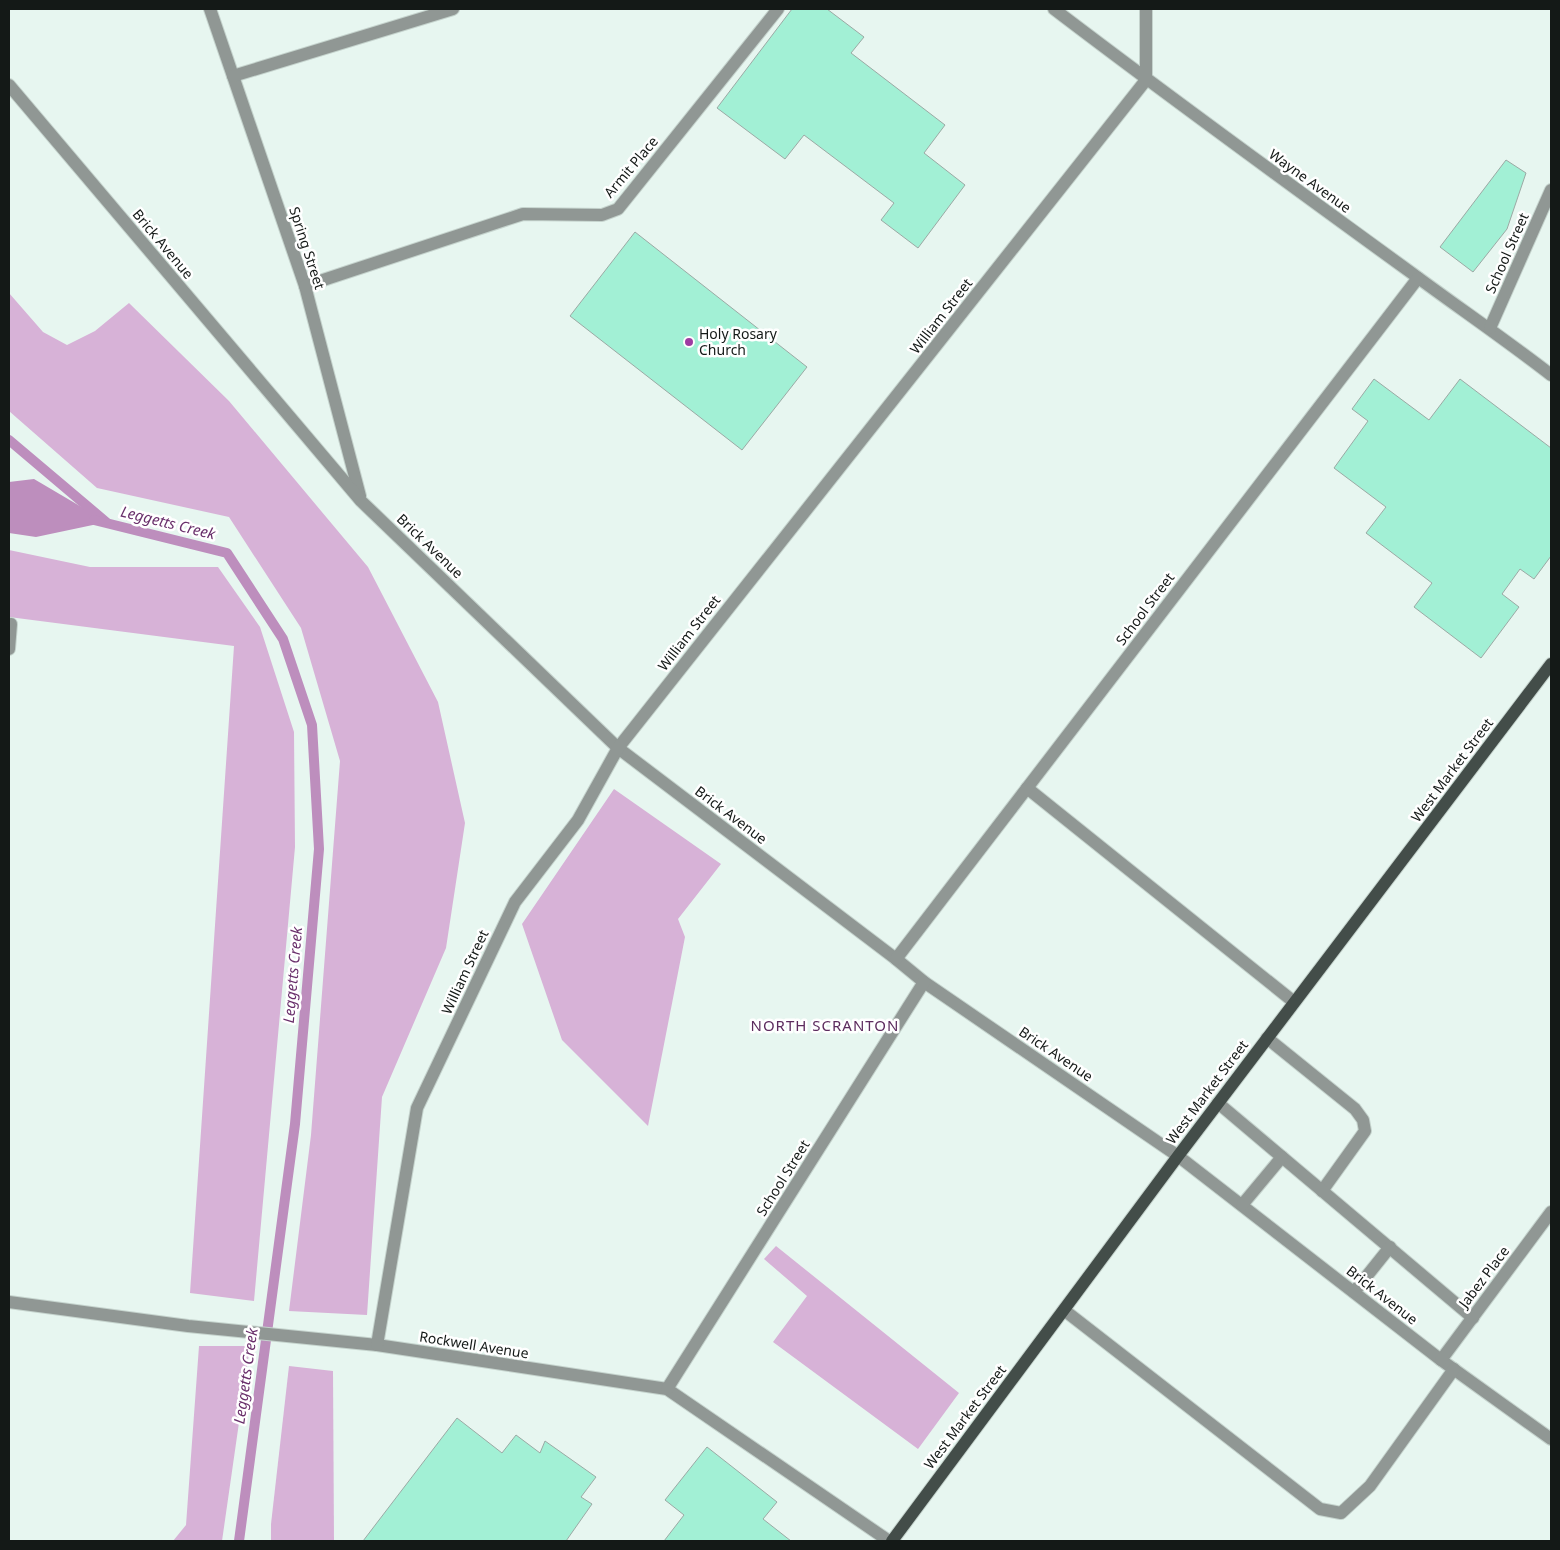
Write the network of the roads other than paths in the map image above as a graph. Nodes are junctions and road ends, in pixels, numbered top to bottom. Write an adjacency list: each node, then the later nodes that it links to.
1 (210, 9): 6 (street, Spring Street)
2 (453, 9): 6 (street)
3 (778, 9): 11 (street, Armit Place)
4 (1054, 9): 7 (street, Wayne Avenue)
5 (1146, 9): 7 (street)
6 (233, 76): 11 (street, Spring Street)
7 (1146, 80): 10 (street, Wayne Avenue); 18 (street, William Street)
8 (9, 85): 14 (street, Brick Avenue)
9 (1551, 190): 12 (street, School Street)
10 (1418, 278): 12 (street, Wayne Avenue); 19 (street, School Street)
11 (305, 286): 14 (street, Spring Street)
12 (1490, 328): 13 (street, Wayne Avenue)
13 (1551, 375)
14 (361, 501): 18 (street, Brick Avenue)
15 (12, 624): 16 (street)
16 (9, 649)
17 (1551, 664): 22 (main road, West Market Street)
18 (618, 748): 20 (street, Brick Avenue); 35 (street, William Street)
19 (1026, 788): 20 (street, School Street); 22 (street)
20 (896, 959): 21 (street, Brick Avenue)
21 (924, 982): 25 (street, Brick Avenue); 38 (street, School Street)
22 (1294, 1002): 23 (main road, West Market Street)
23 (1267, 1038): 24 (main road, West Market Street); 27 (street)
24 (1218, 1103): 25 (main road, West Market Street); 26 (street)
25 (1178, 1156): 28 (street, Brick Avenue); 33 (main road, West Market Street)
26 (1282, 1157): 27 (street); 28 (street)
27 (1322, 1190): 30 (street)
28 (1242, 1205): 31 (street, Brick Avenue)
29 (1551, 1212): 34 (street, Jabez Place)
30 (1390, 1247): 31 (street); 34 (street)
31 (1354, 1292): 36 (street, Brick Avenue)
32 (9, 1302): 35 (street, Rockwell Avenue)
33 (1064, 1310): 37 (street); 40 (main road, West Market Street)
34 (1473, 1318): 36 (street, Jabez Place)
35 (377, 1345): 38 (street, Rockwell Avenue)
36 (1441, 1360): 37 (street, Brick Avenue)
37 (1454, 1369): 39 (street, Brick Avenue)
38 (668, 1390): 40 (street, Rockwell Avenue)
39 (1551, 1439)
40 (890, 1541)

